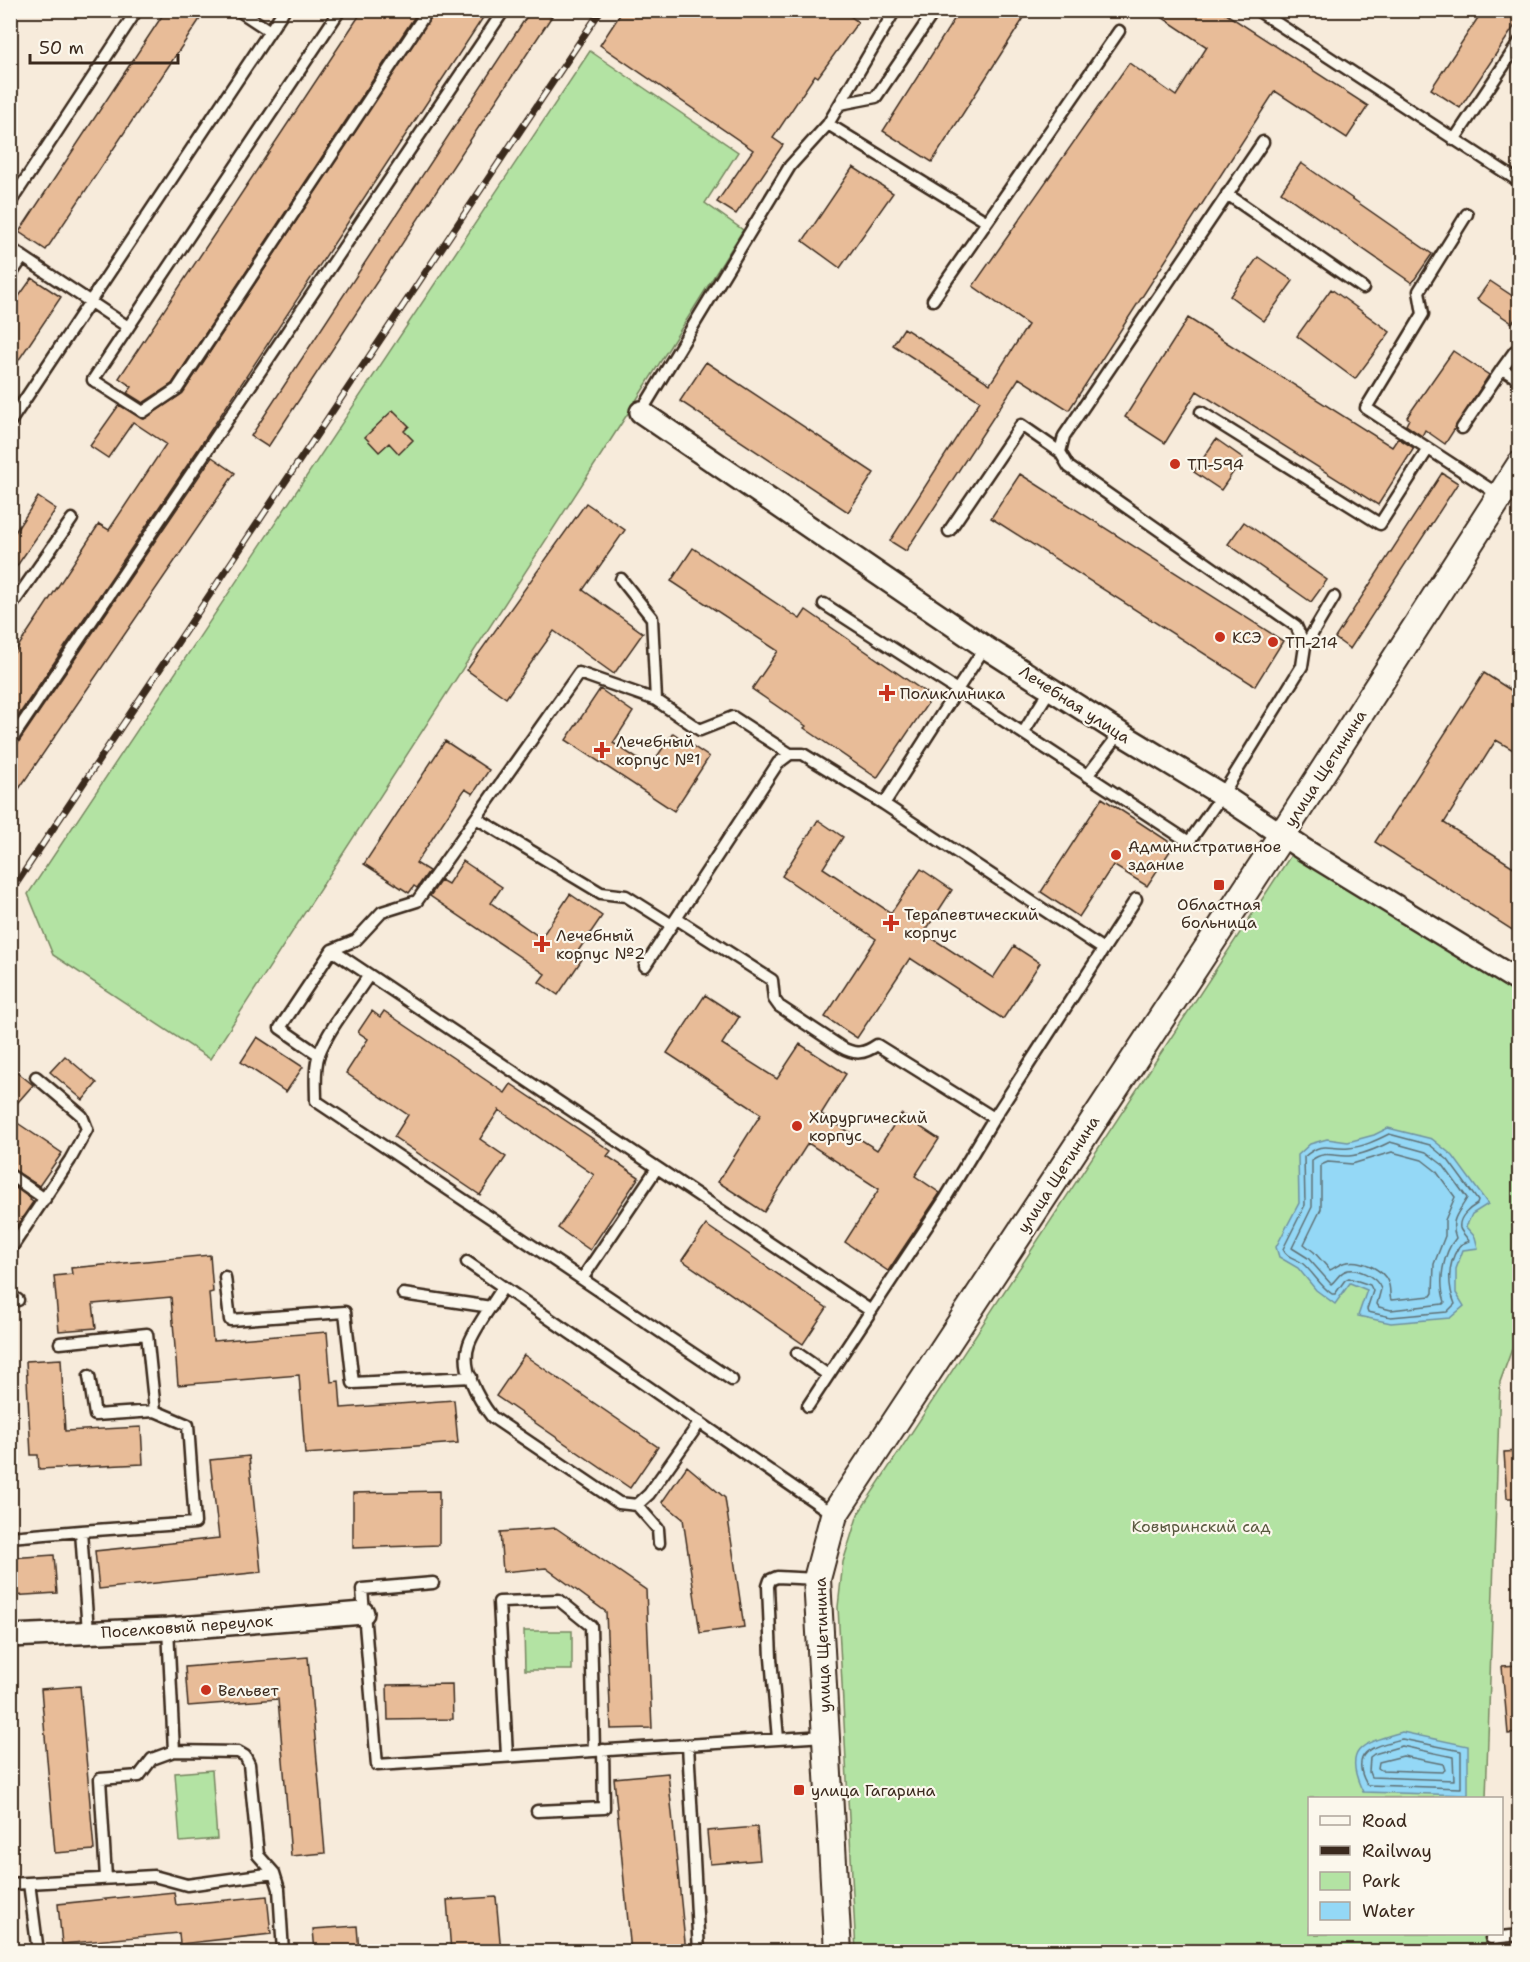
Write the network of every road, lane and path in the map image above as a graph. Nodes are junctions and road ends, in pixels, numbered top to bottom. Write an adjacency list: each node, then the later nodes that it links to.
1 (137, 10): 19 (lane)
2 (238, 10): 10 (lane)
3 (284, 10): 10 (lane)
4 (340, 10): 28 (lane)
5 (428, 10): 28 (lane)
6 (504, 10): 53 (lane)
7 (896, 10): 13 (lane)
8 (935, 10): 13 (lane)
9 (1257, 10): 15 (lane)
10 (270, 31): 27 (lane)
11 (1119, 31): 21 (lane)
12 (1520, 41): 15 (lane)
13 (840, 104): 14 (lane)
14 (828, 124): 21 (lane); 32 (lane)
15 (1454, 140): 17 (lane)
16 (1263, 142): 18 (lane)
17 (1520, 182)
18 (1227, 195): 25 (lane); 37 (lane)
19 (10, 203)
20 (1467, 214): 36 (lane)
21 (987, 222): 26 (lane)
22 (10, 248): 23 (lane)
23 (23, 256): 24 (lane); 27 (lane)
24 (10, 276)
25 (1363, 288)
26 (933, 300)
27 (90, 301): 28 (lane); 34 (lane)
28 (128, 327)
29 (1515, 351): 30 (lane)
30 (1502, 369): 31 (lane); 35 (lane)
31 (1520, 380)
32 (641, 412): 47 (street, Лечебная улица)
33 (1202, 412): 36 (lane)
34 (10, 422)
35 (1462, 428)
36 (1428, 449): 39 (lane)
37 (1060, 452): 41 (lane); 46 (lane)
38 (1520, 465): 39 (street, улица Щетинина)
39 (1500, 496): 59 (street, улица Щетинина)
40 (72, 519): 45 (lane)
41 (949, 531)
42 (621, 579): 50 (lane)
43 (1334, 597): 46 (lane)
44 (824, 604): 49 (lane)
45 (10, 608)
46 (1305, 646): 56 (lane)
47 (986, 647): 48 (street, Лечебная улица); 49 (lane)
48 (1051, 688): 51 (street, Лечебная улица); 52 (lane)
49 (957, 690): 52 (lane); 57 (lane)
50 (656, 700): 54 (lane); 58 (lane)
51 (1120, 733): 55 (lane); 56 (street, Лечебная улица)
52 (1023, 734): 55 (lane)
53 (10, 742)
54 (790, 754): 57 (lane); 61 (lane)
55 (1087, 776): 56 (lane)
56 (1222, 795): 59 (street, Лечебная улица)
57 (884, 804): 62 (lane)
58 (476, 818): 61 (lane); 63 (lane)
59 (1282, 835): 66 (street, Лечебная улица); 91 (street, улица Щетинина)
60 (1136, 899): 62 (lane)
61 (675, 922): 64 (lane); 69 (lane)
62 (1103, 949): 69 (lane)
63 (333, 950): 65 (lane); 67 (lane)
64 (645, 966)
65 (369, 975): 67 (lane); 70 (lane)
66 (1520, 982)
67 (319, 1055): 76 (lane)
68 (36, 1077): 72 (lane)
69 (994, 1118): 80 (lane)
70 (657, 1168): 76 (lane); 80 (lane)
71 (10, 1175): 72 (lane)
72 (45, 1199): 73 (lane)
73 (11, 1250)
74 (467, 1262): 77 (lane)
75 (225, 1277): 85 (lane)
76 (582, 1279): 86 (lane)
77 (503, 1287): 79 (lane); 89 (lane)
78 (403, 1294): 79 (lane)
79 (491, 1307): 85 (lane)
80 (871, 1311): 83 (lane)
81 (60, 1343): 88 (lane)
82 (797, 1353): 83 (lane)
83 (828, 1375): 87 (lane)
84 (89, 1376): 88 (lane)
85 (471, 1377): 90 (lane)
86 (732, 1380)
87 (808, 1406)
88 (155, 1411): 92 (lane)
89 (700, 1422): 90 (lane); 91 (lane)
90 (637, 1505): 94 (lane)
91 (834, 1515): 95 (street, улица Щетинина)
92 (81, 1532): 93 (lane); 99 (lane)
93 (10, 1537)
94 (659, 1543)
95 (817, 1579): 101 (street, улица Щетинина); 102 (lane)
96 (433, 1583): 97 (lane)
97 (363, 1613): 98 (street, Поселковый переулок); 106 (lane)
98 (168, 1629): 99 (street, Поселковый переулок); 105 (lane)
99 (88, 1632): 100 (street, Поселковый переулок)
100 (10, 1636)
101 (825, 1736): 102 (lane); 117 (street, улица Щетинина)
102 (778, 1739): 103 (lane)
103 (688, 1745): 104 (lane); 116 (lane)
104 (598, 1750): 106 (lane); 106 (lane); 107 (lane)
105 (174, 1751): 108 (lane); 109 (lane)
106 (507, 1756)
107 (537, 1811)
108 (274, 1873): 109 (lane); 115 (lane)
109 (106, 1878): 110 (lane)
110 (29, 1883): 111 (lane); 114 (lane)
111 (10, 1884)
112 (1520, 1935): 113 (lane)
113 (1491, 1938)
114 (38, 1952)
115 (282, 1952)
116 (699, 1952)
117 (838, 1952)

